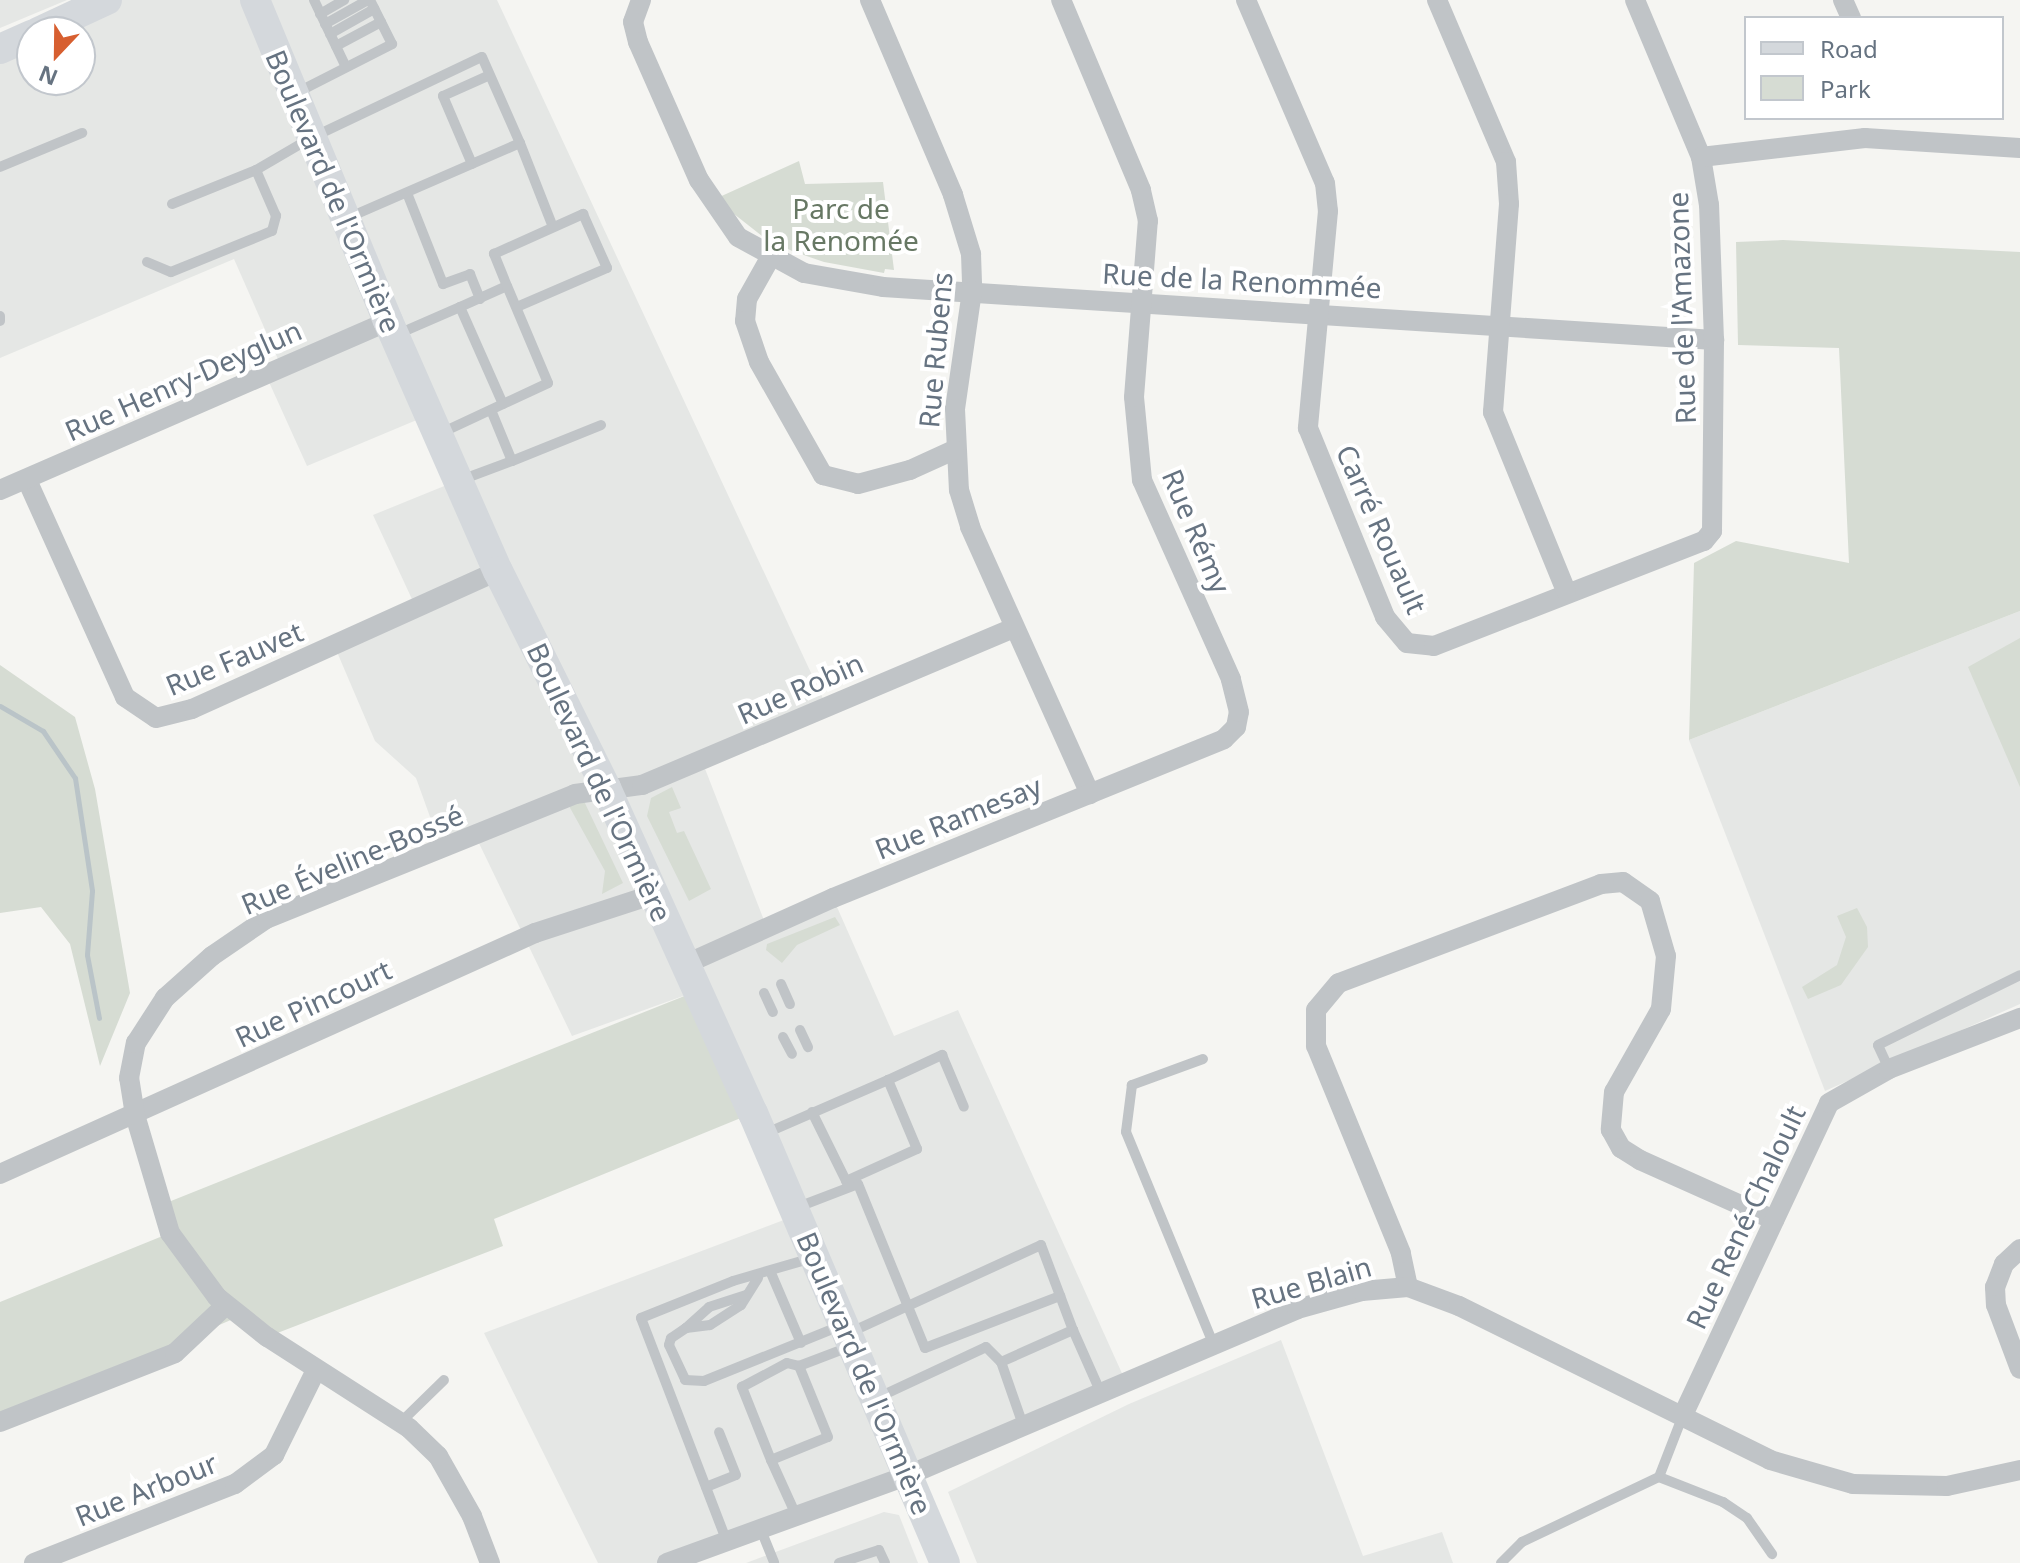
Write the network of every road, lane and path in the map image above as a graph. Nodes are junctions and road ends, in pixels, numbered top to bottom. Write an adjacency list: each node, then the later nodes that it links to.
1 (107, 0): 12 (main road)
2 (255, 0): 17 (main road, Boulevard de l'Ormière)
3 (344, 0): 11 (lane)
4 (641, 0): 31 (street)
5 (870, 0): 34 (street, Rue Rubens)
6 (1061, 0): 36 (street, Rue Rémy)
7 (1246, 0): 39 (street)
8 (1437, 0): 40 (street)
9 (1635, 0): 23 (street, Rue de l'Amazone)
10 (371, 3): 11 (lane); 13 (lane)
11 (322, 13): 14 (lane)
12 (72, 16)
13 (381, 22): 14 (lane); 15 (lane)
14 (336, 46): 15 (lane)
15 (346, 67): 17 (lane)
16 (490, 75): 20 (lane); 21 (lane); 24 (lane)
17 (294, 94): 20 (main road, Boulevard de l'Ormière)
18 (1865, 128): 22 (street); 23 (street)
19 (82, 133): 25 (lane)
20 (309, 139): 26 (lane); 29 (main road, Boulevard de l'Ormière)
21 (520, 143): 24 (lane); 30 (lane)
22 (2020, 148)
23 (1701, 157): 42 (street, Rue de l'Amazone)
24 (472, 164): 27 (lane)
25 (0, 167)
26 (256, 170): 28 (lane); 32 (lane)
27 (407, 193): 29 (lane); 35 (lane)
28 (172, 204)
29 (344, 219): 41 (main road, Boulevard de l'Ormière)
30 (553, 227): 33 (lane); 38 (lane)
31 (770, 258): 34 (street, Rue de la Renommée); 47 (street)
32 (147, 262)
33 (507, 286): 35 (lane); 38 (lane)
34 (972, 291): 36 (street, Rue de la Renommée); 47 (street, Rue Rubens)
35 (480, 299): 37 (lane)
36 (1143, 303): 39 (street, Rue de la Renommée); 56 (street, Rue Rémy)
37 (460, 307): 41 (lane); 43 (lane)
38 (517, 307): 43 (lane)
39 (1319, 314): 40 (street, Rue de la Renommée); 54 (street, Carré Rouault)
40 (1500, 323): 42 (street, Rue de la Renommée); 54 (street)
41 (391, 328): 46 (main road, Boulevard de l'Ormière); 49 (street, Rue Henry-Deyglun)
42 (1714, 340): 52 (street, Rue de l'Amazone)
43 (503, 404): 44 (lane)
44 (491, 410): 46 (lane); 48 (lane)
45 (601, 425): 48 (lane)
46 (440, 434): 50 (main road, Boulevard de l'Ormière)
47 (954, 450): 55 (street, Rue Rubens)
48 (512, 461): 50 (lane)
49 (27, 480): 51 (street, Rue Henry-Deyglun); 53 (street, Rue Fauvet)
50 (459, 480): 53 (main road, Boulevard de l'Ormière)
51 (0, 490)
52 (1712, 531): 54 (street, Carré Rouault)
53 (498, 571): 57 (main road, Boulevard de l'Ormière)
54 (1566, 591)
55 (1014, 628): 57 (street, Rue Robin); 58 (street, Rue Rubens)
56 (1239, 712): 58 (street, Rue Ramesay)
57 (606, 788): 59 (main road, Boulevard de l'Ormière); 76 (street, Rue Éveline-Bossé)
58 (1090, 794): 60 (street, Rue Ramesay)
59 (654, 894): 60 (main road, Boulevard de l'Ormière); 76 (street, Rue Pincourt)
60 (686, 964): 77 (main road, Boulevard de l'Ormière)
61 (2020, 975): 72 (lane)
62 (781, 984): 64 (lane)
63 (764, 993): 65 (lane)
64 (790, 1004)
65 (773, 1012)
66 (2020, 1018): 72 (street, Rue René-Chaloult)
67 (800, 1030): 69 (lane)
68 (783, 1037): 70 (lane)
69 (808, 1047)
70 (792, 1054)
71 (1203, 1059): 93 (lane)
72 (1889, 1069): 81 (street, Rue René-Chaloult)
73 (888, 1080): 74 (lane); 75 (lane); 79 (lane)
74 (964, 1107)
75 (812, 1112): 77 (lane); 79 (lane)
76 (135, 1115): 78 (street, Rue Pincourt); 88 (street, Rue Éveline-Bossé)
77 (762, 1135): 80 (main road, Boulevard de l'Ormière)
78 (0, 1174)
79 (848, 1184): 80 (lane); 89 (lane)
80 (794, 1208): 83 (main road, Boulevard de l'Ormière)
81 (1774, 1220): 86 (street); 101 (street, Rue René-Chaloult)
82 (2020, 1249): 96 (street)
83 (816, 1257): 84 (lane); 91 (main road, Boulevard de l'Ormière)
84 (771, 1273): 85 (lane); 92 (lane)
85 (758, 1278): 92 (lane); 110 (lane)
86 (1408, 1287): 93 (street, Rue Blain); 101 (street, Rue Blain)
87 (1060, 1296): 89 (lane); 89 (lane); 90 (lane)
88 (226, 1305): 97 (street, Rue Éveline-Bossé); 102 (street)
89 (908, 1306): 91 (lane)
90 (1073, 1330): 94 (lane); 99 (lane)
91 (849, 1334): 92 (lane); 95 (lane); 100 (main road, Boulevard de l'Ormière)
92 (801, 1343)
93 (1213, 1343): 99 (street, Rue Blain)
94 (1001, 1362): 100 (lane); 104 (lane)
95 (799, 1366): 106 (lane); 106 (lane)
96 (2020, 1369)
97 (316, 1370): 103 (street, Rue Éveline-Bossé); 115 (street, Rue Arbour)
98 (444, 1380): 103 (lane)
99 (1100, 1391): 104 (street, Rue Blain)
100 (877, 1398): 108 (main road, Boulevard de l'Ormière)
101 (1683, 1415): 107 (street, Rue Blain); 109 (lane)
102 (0, 1422)
103 (401, 1422): 116 (street, Rue Éveline-Bossé)
104 (1023, 1425): 108 (street, Rue Blain)
105 (719, 1432): 110 (lane)
106 (771, 1460): 111 (lane)
107 (2020, 1470)
108 (911, 1474): 111 (street, Rue Blain); 121 (main road, Boulevard de l'Ormière)
109 (1659, 1477): 114 (lane); 122 (lane)
110 (706, 1487): 113 (lane)
111 (796, 1515): 112 (street, Rue Blain)
112 (761, 1530): 113 (street, Rue Blain); 118 (lane)
113 (727, 1542): 117 (street, Rue Blain)
114 (1772, 1554)
115 (34, 1563)
116 (490, 1563)
117 (667, 1563)
118 (774, 1563)
119 (839, 1563): 120 (lane)
120 (885, 1563)
121 (945, 1563)
122 (1501, 1563)

